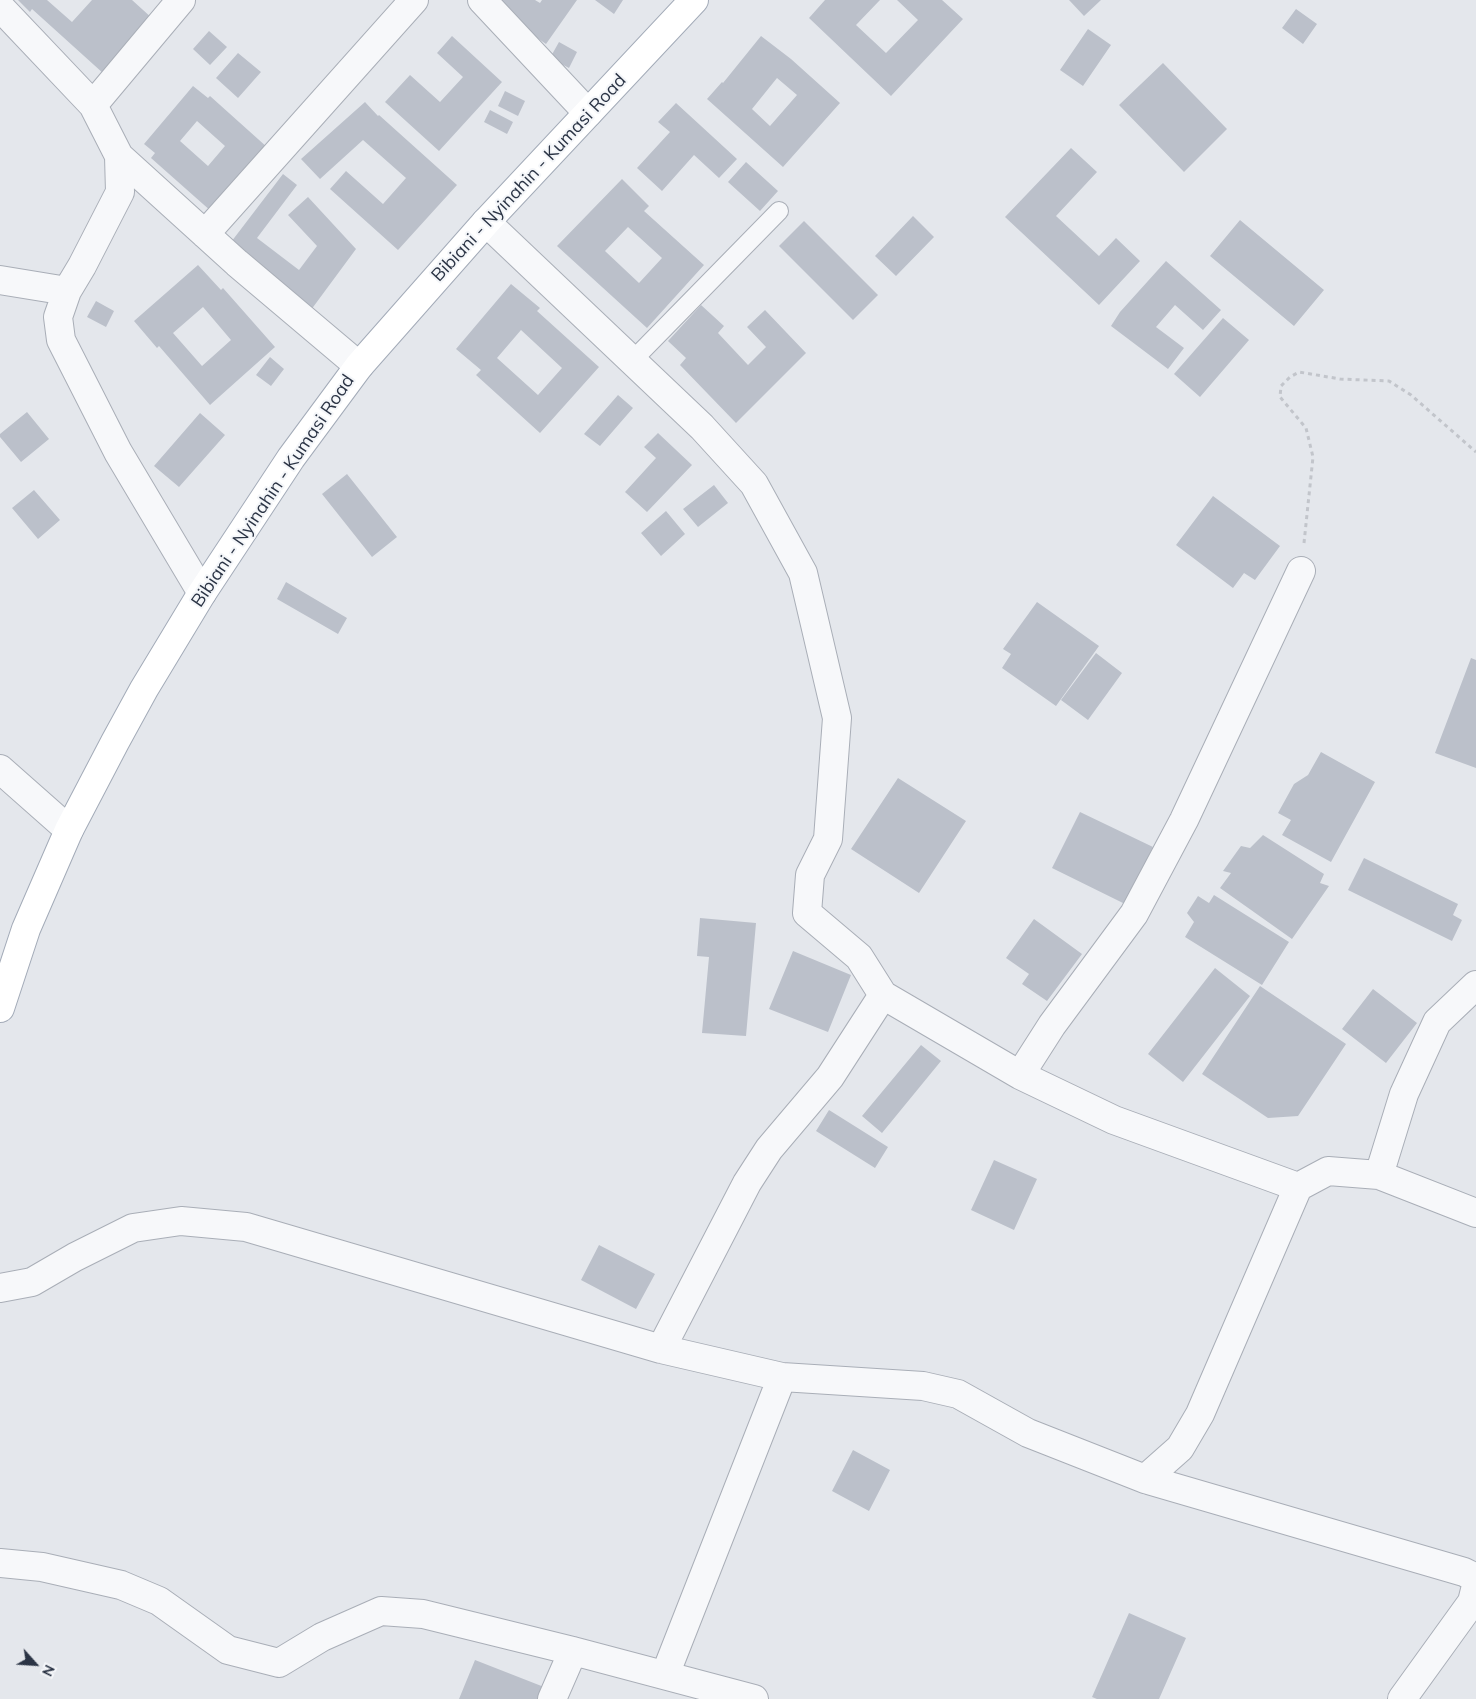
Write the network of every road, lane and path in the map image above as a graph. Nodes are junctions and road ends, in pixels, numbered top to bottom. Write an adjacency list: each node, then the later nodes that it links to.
1 (181, 0): 6 (street)
2 (414, 0): 11 (street)
3 (482, 0): 7 (street)
4 (694, 0): 7 (main road, Bibiani - Nyinahin - Kumasi Road)
5 (0, 7): 6 (street)
6 (93, 105): 8 (street)
7 (588, 113): 10 (main road, Bibiani - Nyinahin - Kumasi Road)
8 (119, 156): 11 (street); 13 (street)
9 (779, 211): 14 (lane)
10 (486, 222): 14 (street); 15 (main road, Bibiani - Nyinahin - Kumasi Road)
11 (205, 234): 15 (street)
12 (0, 280): 13 (street)
13 (67, 290): 18 (street)
14 (632, 361): 22 (street)
15 (359, 366): 18 (main road, Bibiani - Nyinahin - Kumasi Road)
16 (1476, 452): 17 (path)
17 (1301, 571): 24 (street)
18 (202, 593): 20 (main road, Bibiani - Nyinahin - Kumasi Road)
19 (0, 769): 20 (street)
20 (69, 830): 23 (main road, Bibiani - Nyinahin - Kumasi Road)
21 (1476, 984): 25 (street)
22 (883, 995): 24 (street); 29 (street)
23 (0, 1008)
24 (1020, 1075): 26 (street)
25 (1379, 1175): 26 (street); 27 (street)
26 (1298, 1187): 31 (street)
27 (1476, 1213)
28 (0, 1288): 29 (street)
29 (661, 1349): 30 (street)
30 (782, 1376): 31 (street); 36 (street)
31 (1145, 1479): 33 (street)
32 (0, 1564): 35 (street)
33 (1476, 1578)
34 (1476, 1586): 39 (street)
35 (573, 1651): 36 (street); 37 (street)
36 (665, 1675): 38 (street)
37 (552, 1699)
38 (754, 1699)
39 (1402, 1699)

